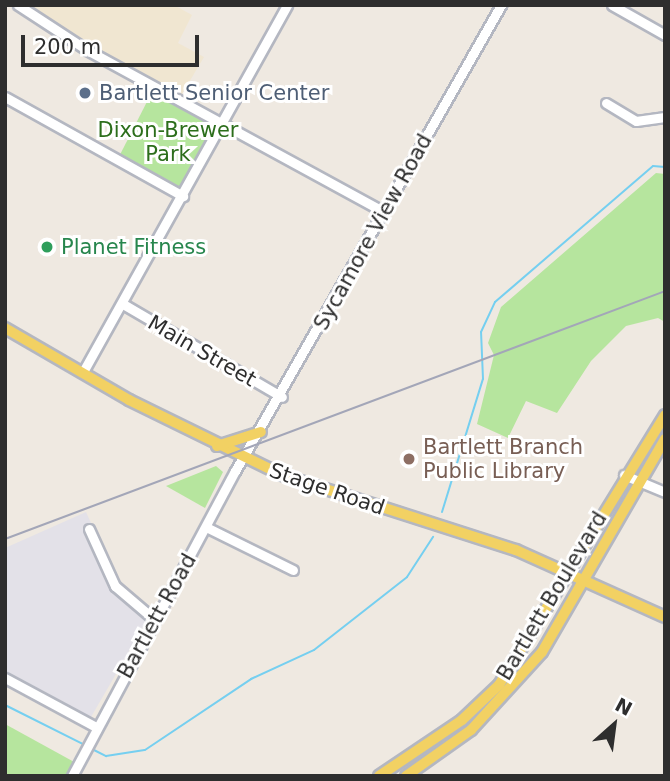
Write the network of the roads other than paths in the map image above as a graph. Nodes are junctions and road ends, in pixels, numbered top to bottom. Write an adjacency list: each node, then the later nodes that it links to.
1 (18, 5): 9 (street)
2 (287, 5): 9 (street)
3 (501, 5): 11 (street, Sycamore View Road)
4 (612, 5): 5 (street)
5 (665, 35)
6 (5, 97): 10 (street)
7 (606, 103): 8 (street)
8 (665, 117)
9 (225, 122): 10 (street); 11 (street)
10 (183, 196): 12 (street)
11 (384, 212): 15 (street, Sycamore View Road)
12 (122, 304): 14 (street); 15 (street, Main Street)
13 (5, 328): 14 (main road, Stage Road)
14 (84, 370): 19 (main road, Stage Road)
15 (282, 397): 17 (street, Sycamore View Road)
16 (665, 415): 21 (main road, Bartlett Boulevard)
17 (261, 432): 19 (main road); 20 (street, Sycamore View Road)
18 (665, 439): 22 (main road, Bartlett Boulevard)
19 (216, 446): 20 (main road, Stage Road)
20 (244, 458): 24 (street, Bartlett Road); 27 (main road, Stage Road)
21 (624, 475): 22 (street); 27 (main road, Bartlett Boulevard)
22 (636, 482): 23 (street); 28 (main road, Bartlett Boulevard)
23 (665, 492)
24 (206, 527): 26 (street); 30 (street, Bartlett Road)
25 (89, 529): 30 (street)
26 (293, 569)
27 (568, 571): 28 (main road, Stage Road); 34 (main road, Bartlett Boulevard)
28 (582, 577): 29 (main road, Stage Road); 35 (main road, Bartlett Boulevard)
29 (665, 617)
30 (155, 620): 32 (street, Bartlett Road)
31 (5, 678): 32 (street)
32 (96, 727): 33 (street, Bartlett Road)
33 (72, 776)
34 (379, 776)
35 (407, 776)

